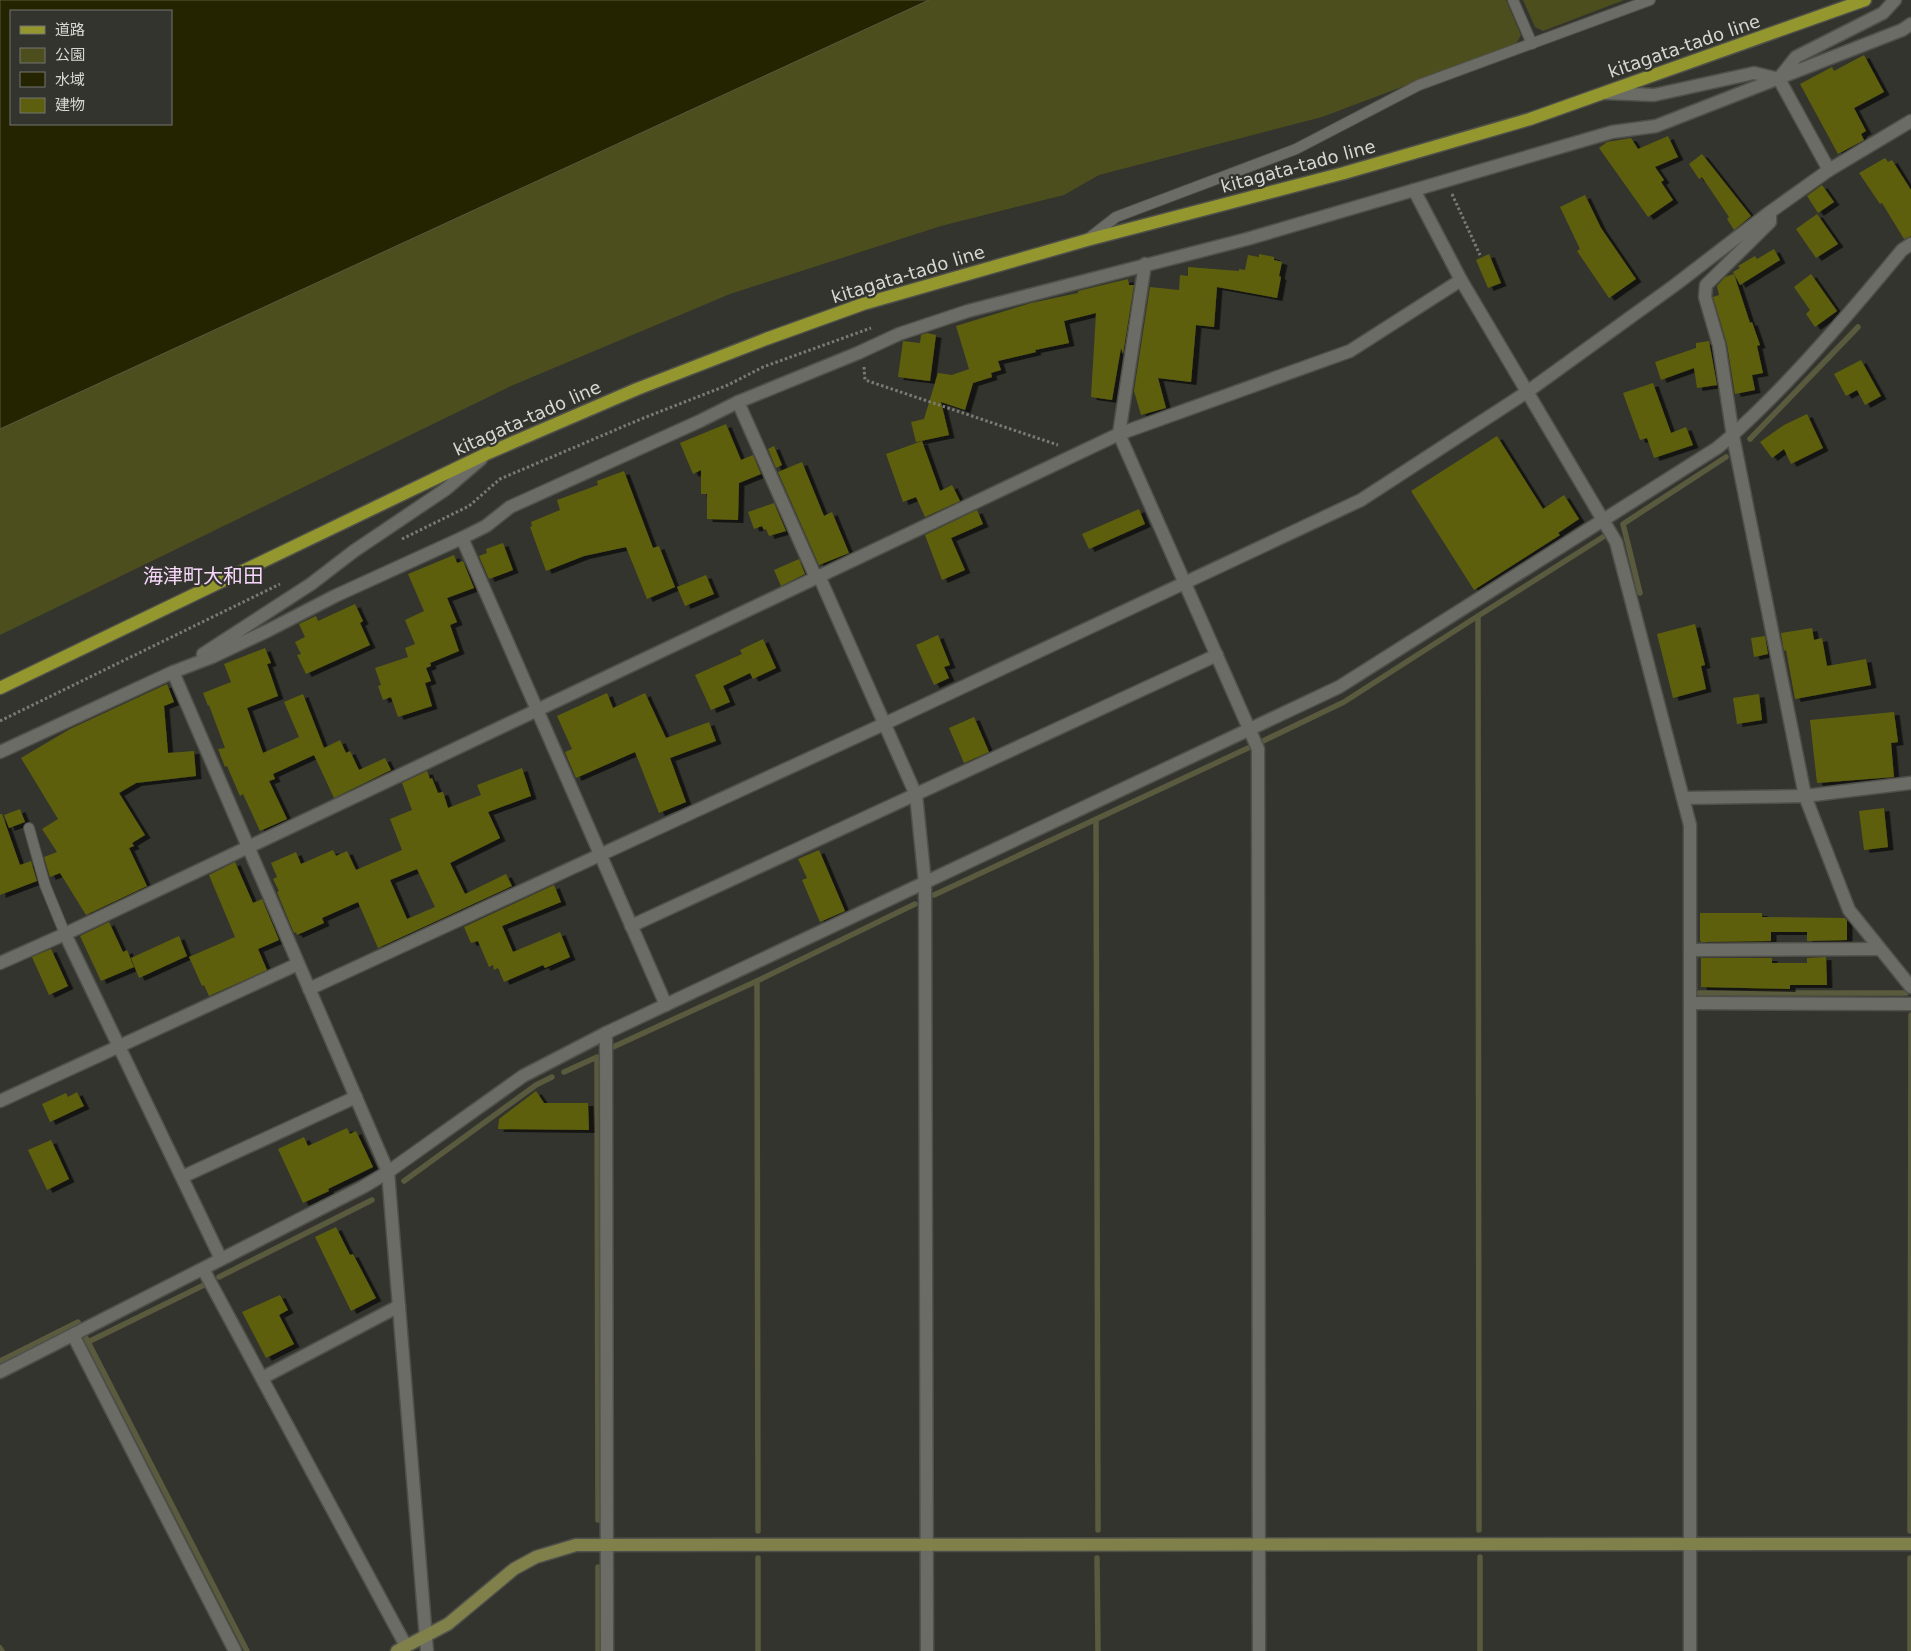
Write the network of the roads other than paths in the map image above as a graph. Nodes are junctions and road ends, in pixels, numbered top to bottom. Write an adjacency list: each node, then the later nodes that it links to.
1 (1513, 0): 6 (lane)
2 (1650, 0): 6 (lane)
3 (1865, 0): 8 (main road, kitagata-tado line)
4 (1895, 0): 7 (street)
5 (1911, 24): 7 (street)
6 (1532, 44): 13 (lane)
7 (1779, 79): 8 (street); 10 (street); 11 (street)
8 (1605, 93): 13 (main road, kitagata-tado line)
9 (1911, 121): 10 (street)
10 (1829, 170): 12 (street)
11 (1414, 190): 15 (street); 16 (street)
12 (1770, 212): 17 (street); 20 (street)
13 (1086, 240): 21 (main road, kitagata-tado line)
14 (1911, 244): 20 (street)
15 (1145, 264): 18 (street); 19 (street)
16 (1461, 280): 17 (street); 19 (street)
17 (1527, 392): 22 (street); 25 (street)
18 (738, 402): 23 (street); 24 (street)
19 (1119, 434): 24 (street); 25 (street)
20 (1733, 436): 22 (street); 35 (street)
21 (486, 454): 27 (street); 28 (main road, kitagata-tado line)
22 (1604, 519): 31 (street); 36 (street)
23 (462, 538): 27 (street); 29 (street)
24 (818, 577): 29 (street); 30 (street)
25 (1184, 582): 26 (street); 30 (street)
26 (1217, 655): 31 (street); 34 (street)
27 (173, 672): 32 (street); 38 (street)
28 (0, 688)
29 (536, 709): 38 (street); 39 (street)
30 (884, 724): 34 (street); 39 (street)
31 (1250, 731): 40 (street); 66 (street)
32 (0, 752)
33 (1911, 783): 35 (street)
34 (916, 795): 40 (street); 41 (street)
35 (1805, 796): 36 (street); 43 (street)
36 (1683, 798): 44 (street)
37 (29, 828): 42 (lane)
38 (248, 846): 42 (street); 46 (street)
39 (601, 855): 41 (street); 48 (street)
40 (925, 883): 51 (street); 65 (street)
41 (631, 926): 51 (street)
42 (65, 934): 45 (street); 53 (street)
43 (1880, 949): 44 (street); 47 (street)
44 (1690, 950): 49 (street)
45 (0, 963)
46 (298, 964): 48 (street); 53 (street)
47 (1911, 987)
48 (309, 989): 54 (street)
49 (1690, 1003): 50 (street); 67 (street)
50 (1911, 1004)
51 (666, 1005): 52 (street)
52 (606, 1033): 56 (street); 64 (street)
53 (118, 1047): 55 (street); 57 (street)
54 (356, 1097): 56 (street); 57 (street)
55 (0, 1102)
56 (388, 1172): 58 (street); 60 (street)
57 (182, 1177): 58 (street)
58 (222, 1259): 59 (street)
59 (203, 1268): 61 (street); 63 (street)
60 (399, 1306): 63 (street); 69 (street)
61 (73, 1335): 62 (street); 71 (street)
62 (0, 1372)
63 (262, 1378): 70 (street)
64 (607, 1544): 65 (street); 69 (street); 73 (street)
65 (927, 1544): 66 (street); 74 (street)
66 (1259, 1544): 67 (street); 75 (street)
67 (1690, 1544): 68 (street); 76 (street)
68 (1911, 1544)
69 (426, 1636): 70 (street); 72 (street)
70 (401, 1649)
71 (235, 1651)
72 (427, 1651)
73 (607, 1651)
74 (927, 1651)
75 (1259, 1651)
76 (1690, 1651)

